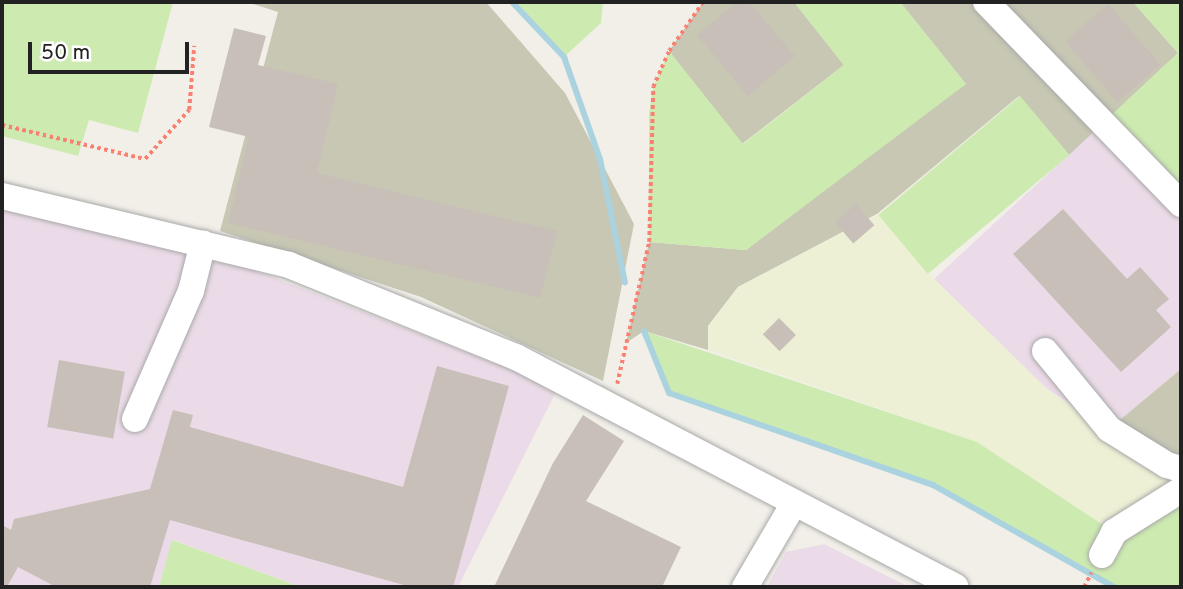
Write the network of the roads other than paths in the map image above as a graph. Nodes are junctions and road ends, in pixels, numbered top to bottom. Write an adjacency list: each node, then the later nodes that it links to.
1 (986, 2): 3 (street)
2 (2, 196): 4 (street)
3 (1181, 204)
4 (203, 243): 6 (street); 9 (street)
5 (1045, 351): 7 (street)
6 (135, 419)
7 (1181, 469)
8 (1181, 490): 10 (street)
9 (793, 505): 11 (street); 12 (street)
10 (1102, 555)
11 (745, 587)
12 (956, 587)

